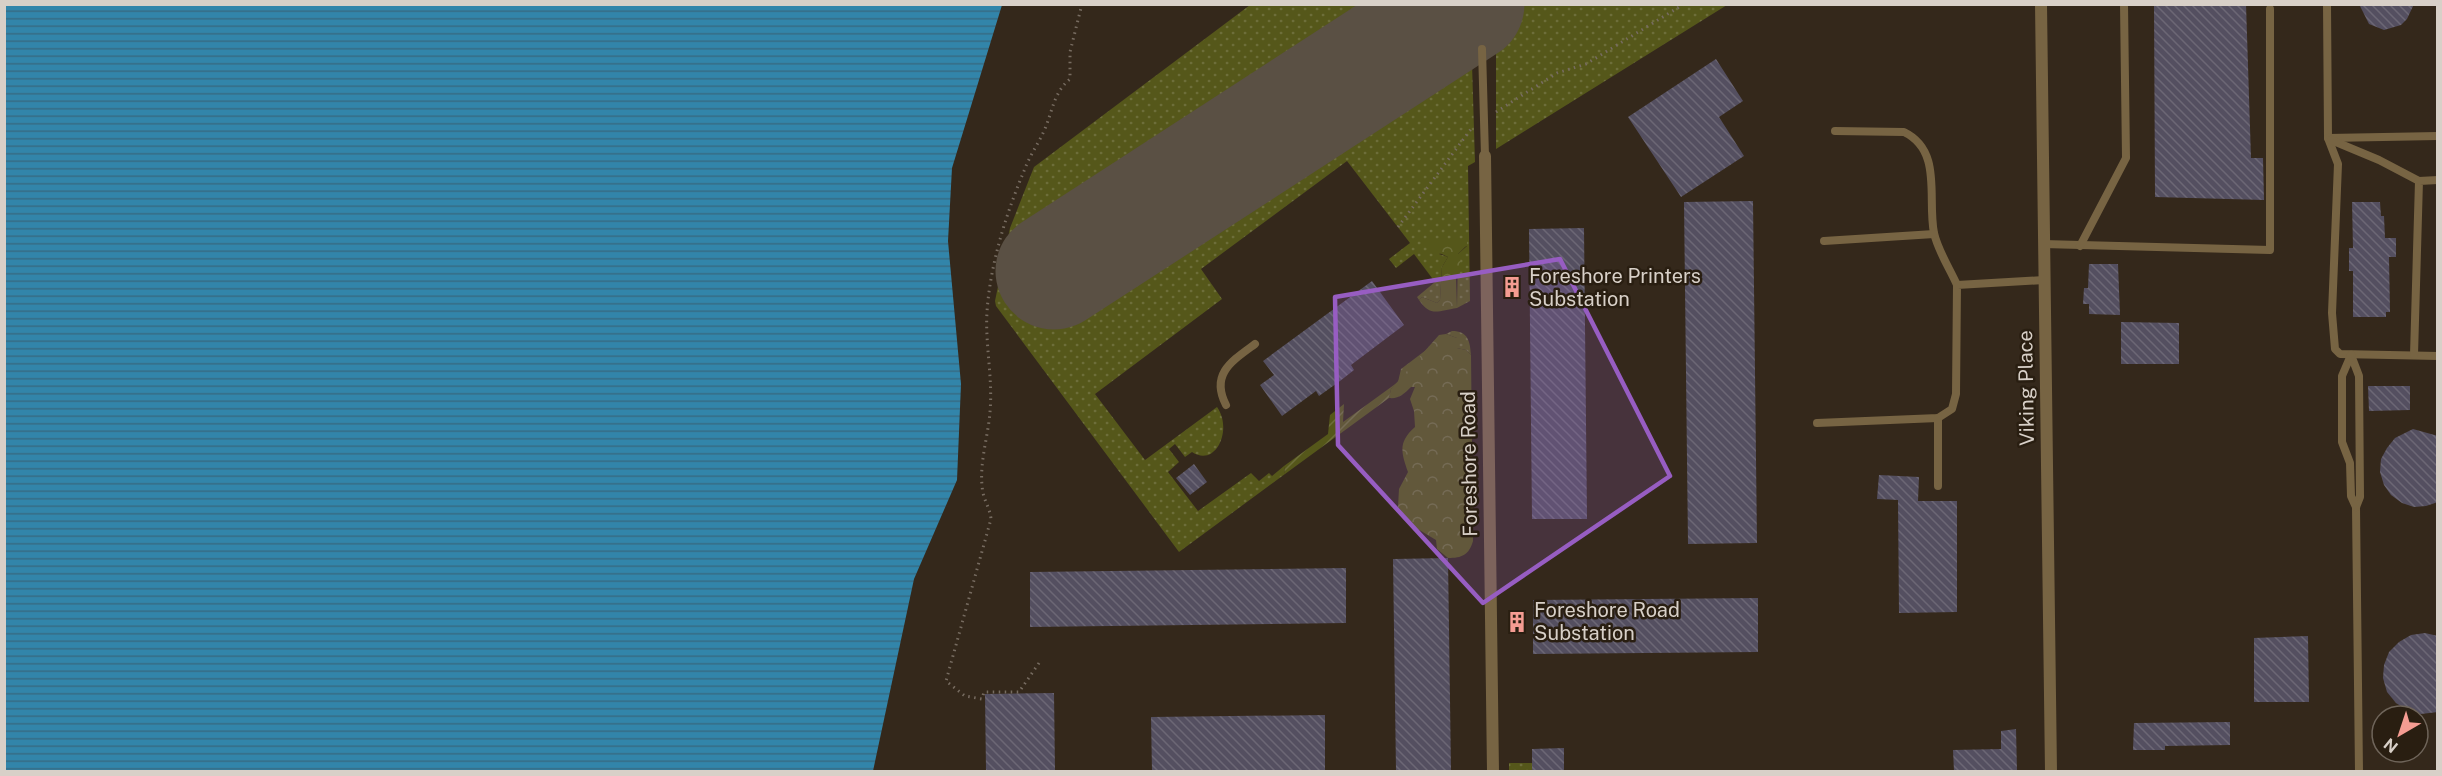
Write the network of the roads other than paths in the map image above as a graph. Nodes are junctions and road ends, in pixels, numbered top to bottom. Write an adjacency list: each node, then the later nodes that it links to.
1 (2040, 4): 14 (street, Viking Place)
2 (2124, 4): 15 (lane)
3 (2327, 4): 8 (lane)
4 (2270, 9): 15 (lane)
5 (1482, 49): 9 (lane)
6 (1835, 131): 12 (lane)
7 (2438, 136): 8 (lane)
8 (2328, 138): 11 (lane); 19 (lane)
9 (1485, 156): 27 (street, Foreshore Road)
10 (2438, 180): 11 (lane)
11 (2419, 181): 20 (lane)
12 (1934, 234): 13 (lane); 17 (lane)
13 (1824, 241)
14 (2043, 244): 15 (lane); 16 (street, Viking Place)
15 (2079, 246)
16 (2044, 280): 17 (lane); 28 (street, Viking Place)
17 (1957, 285): 23 (lane)
18 (1255, 344): 22 (lane)
19 (2351, 355): 20 (lane); 26 (lane); 26 (lane)
20 (2414, 355): 21 (lane)
21 (2438, 356)
22 (1226, 405)
23 (1938, 418): 24 (lane); 25 (lane)
24 (1817, 423)
25 (1938, 486)
26 (2356, 507): 29 (lane)
27 (1493, 771)
28 (2051, 771)
29 (2359, 771)

